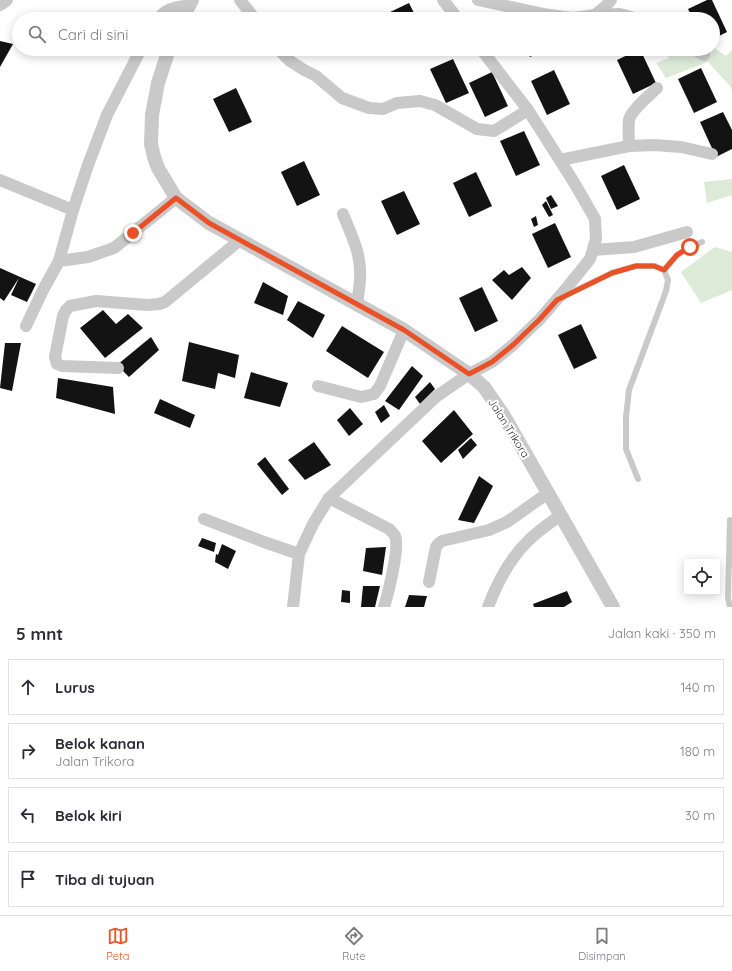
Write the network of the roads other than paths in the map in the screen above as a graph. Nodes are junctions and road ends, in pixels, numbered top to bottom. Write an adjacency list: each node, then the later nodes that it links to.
1 (6, 0): 7 (street)
2 (240, 0): 10 (street)
3 (443, 0): 11 (street)
4 (478, 0): 12 (street)
5 (611, 0): 13 (street)
6 (190, 3): 8 (street); 9 (street)
7 (0, 5)
8 (164, 12)
9 (186, 12)
10 (249, 12)
11 (452, 12)
12 (537, 12)
13 (599, 12)
14 (137, 56): 25 (street)
15 (167, 56): 24 (street, Jalan Trikora)
16 (285, 56): 19 (street)
17 (486, 56): 19 (street)
18 (657, 88): 20 (street)
19 (528, 110): 22 (street)
20 (629, 146): 21 (street); 22 (street)
21 (712, 154)
22 (560, 160): 30 (street)
23 (0, 180): 25 (street)
24 (176, 198): 28 (street, Jalan Trikora); 31 (street)
25 (73, 210): 31 (street)
26 (343, 214): 34 (street)
27 (687, 232): 30 (street)
28 (240, 240): 34 (street, Jalan Trikora); 37 (street)
29 (702, 242): 32 (lane)
30 (592, 250): 33 (street)
31 (59, 261): 35 (street)
32 (664, 270): 33 (lane); 40 (lane)
33 (557, 300): 38 (street)
34 (357, 305): 36 (street, Jalan Trikora)
35 (26, 326)
36 (404, 330): 38 (street, Jalan Trikora); 39 (street)
37 (118, 368)
38 (469, 374): 41 (street, Jalan Trikora); 42 (street)
39 (318, 386)
40 (638, 479)
41 (548, 493): 43 (street, Jalan Trikora); 47 (street)
42 (329, 498): 46 (street); 49 (street)
43 (561, 515): 50 (street); 51 (street, Jalan Trikora)
44 (204, 519): 46 (street)
45 (730, 520): 52 (lane)
46 (299, 554): 48 (street)
47 (429, 582)
48 (293, 607)
49 (384, 607)
50 (488, 607)
51 (613, 607)
52 (730, 607)

